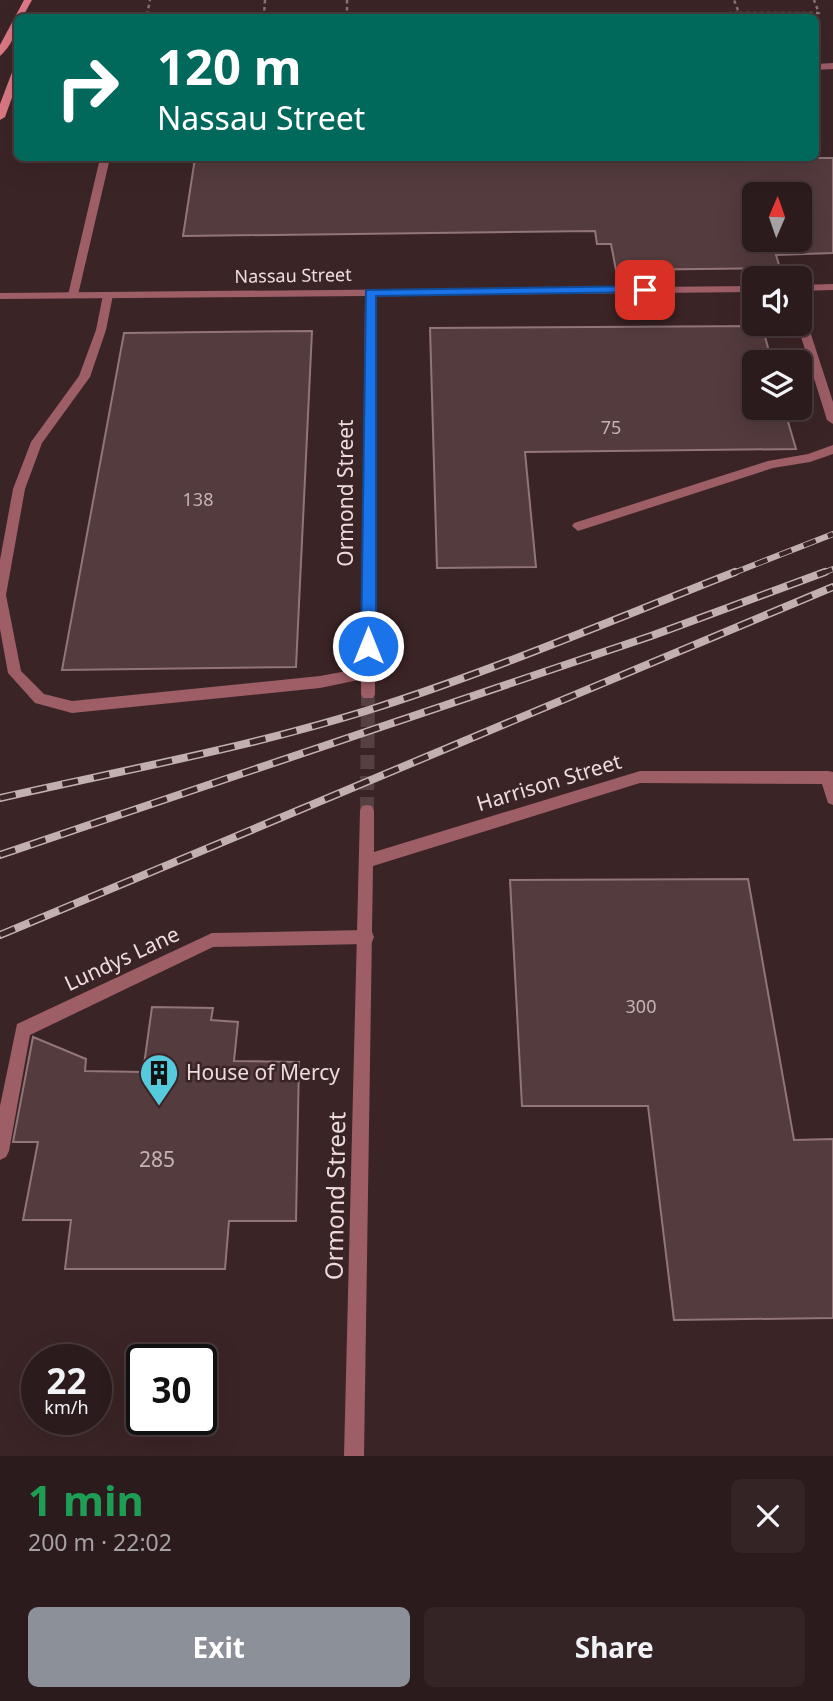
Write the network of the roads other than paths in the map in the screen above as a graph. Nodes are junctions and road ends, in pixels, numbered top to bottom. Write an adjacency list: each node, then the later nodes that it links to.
1 (14, 30): 2 (main road)
2 (0, 53)
3 (14, 80): 4 (main road)
4 (0, 117)
5 (104, 161): 10 (street)
6 (833, 287): 7 (street)
7 (812, 288)
8 (742, 289): 9 (street, Nassau Street)
9 (370, 292): 11 (street, Nassau Street); 17 (street, Ormond Street)
10 (73, 295): 11 (street, Nassau Street); 12 (street, Nassau Street)
11 (108, 295): 17 (street)
12 (0, 296)
13 (806, 336): 14 (street)
14 (833, 420)
15 (833, 449): 16 (street)
16 (578, 526)
17 (368, 673): 18 (street, Ormond Street)
18 (368, 694)
19 (831, 778): 20 (street); 22 (street, Harrison Street)
20 (833, 799)
21 (367, 811): 22 (street, Ormond Street)
22 (367, 862): 23 (street, Ormond Street)
23 (366, 937): 24 (street, Lundys Lane); 25 (street, Ormond Street)
24 (0, 1150)
25 (355, 1456)

